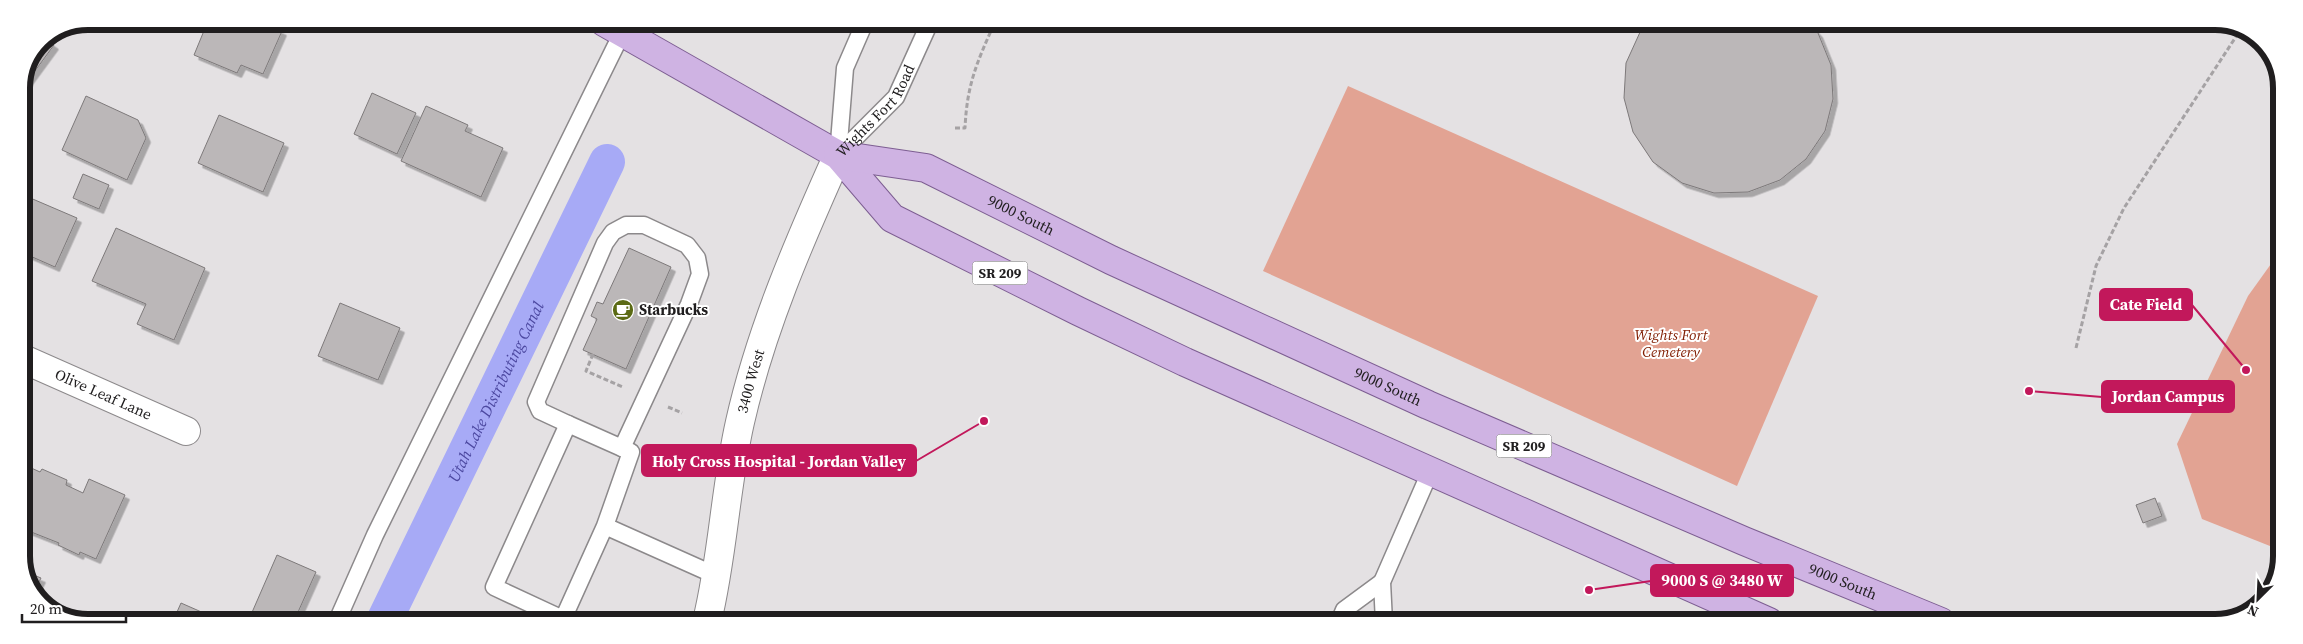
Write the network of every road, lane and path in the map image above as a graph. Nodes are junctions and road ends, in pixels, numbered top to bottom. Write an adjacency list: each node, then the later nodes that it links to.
1 (612, 30): 20 (lane)
2 (618, 30): 8 (main road, 9000 South / SR 209)
3 (862, 30): 8 (lane, Wights Fort Road)
4 (926, 30): 8 (lane, Wights Fort Road)
5 (992, 30): 7 (path)
6 (2238, 34): 9 (path)
7 (955, 128)
8 (838, 155): 16 (main road, 9000 South / SR 209); 18 (street, 3400 West); 27 (main road, 9000 South / SR 209)
9 (2076, 348)
10 (593, 354): 12 (path)
11 (30, 362): 14 (street, Olive Leaf Lane)
12 (628, 390)
13 (568, 424): 15 (lane); 15 (lane); 21 (lane)
14 (186, 431)
15 (622, 448): 17 (lane)
16 (1430, 472): 19 (lane); 26 (main road, 9000 South / SR 209)
17 (605, 526): 18 (lane); 22 (lane)
18 (717, 576): 23 (street, 3400 West)
19 (1382, 582): 24 (lane); 25 (lane)
20 (339, 614)
21 (552, 614)
22 (565, 614)
23 (709, 614)
24 (1342, 614)
25 (1384, 614)
26 (1751, 614)
27 (1922, 614)

